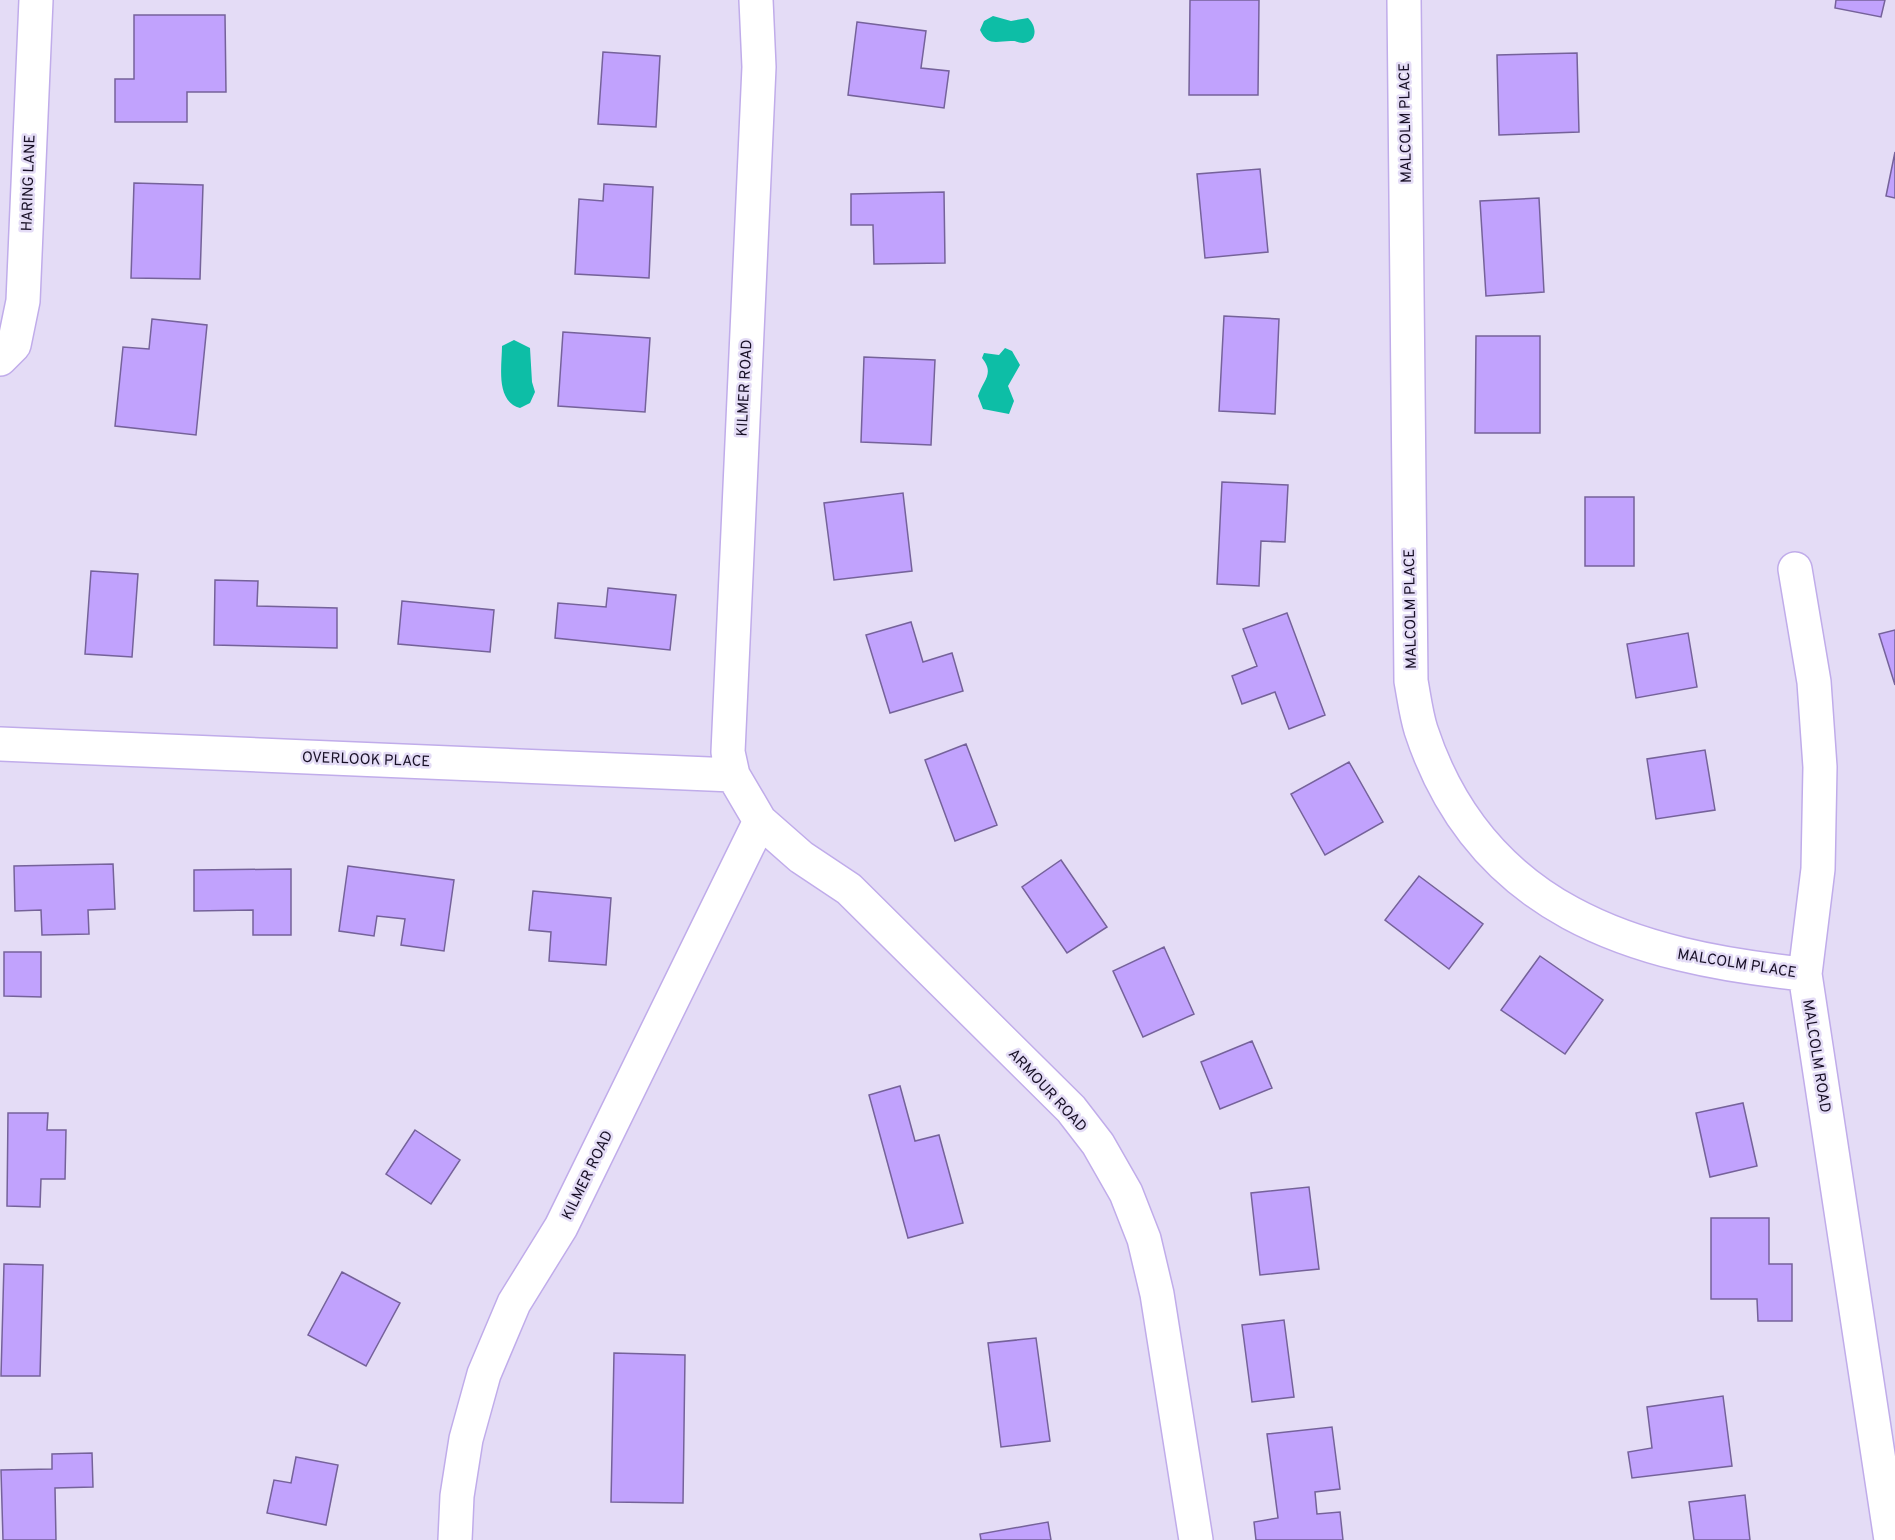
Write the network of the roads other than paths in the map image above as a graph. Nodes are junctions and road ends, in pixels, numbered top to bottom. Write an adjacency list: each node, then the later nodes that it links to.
1 (36, 0): 4 (street, HARING LANE)
2 (756, 0): 7 (street, KILMER ROAD)
3 (1404, 0): 9 (street, MALCOLM PLACE)
4 (0, 359)
5 (1795, 569): 9 (street, MALCOLM ROAD)
6 (0, 744): 7 (street, OVERLOOK PLACE)
7 (733, 775): 8 (street, ARMOUR ROAD)
8 (760, 822): 10 (street, KILMER ROAD); 11 (street, ARMOUR ROAD)
9 (1805, 974): 12 (street, MALCOLM ROAD)
10 (455, 1540)
11 (1196, 1540)
12 (1891, 1540)

